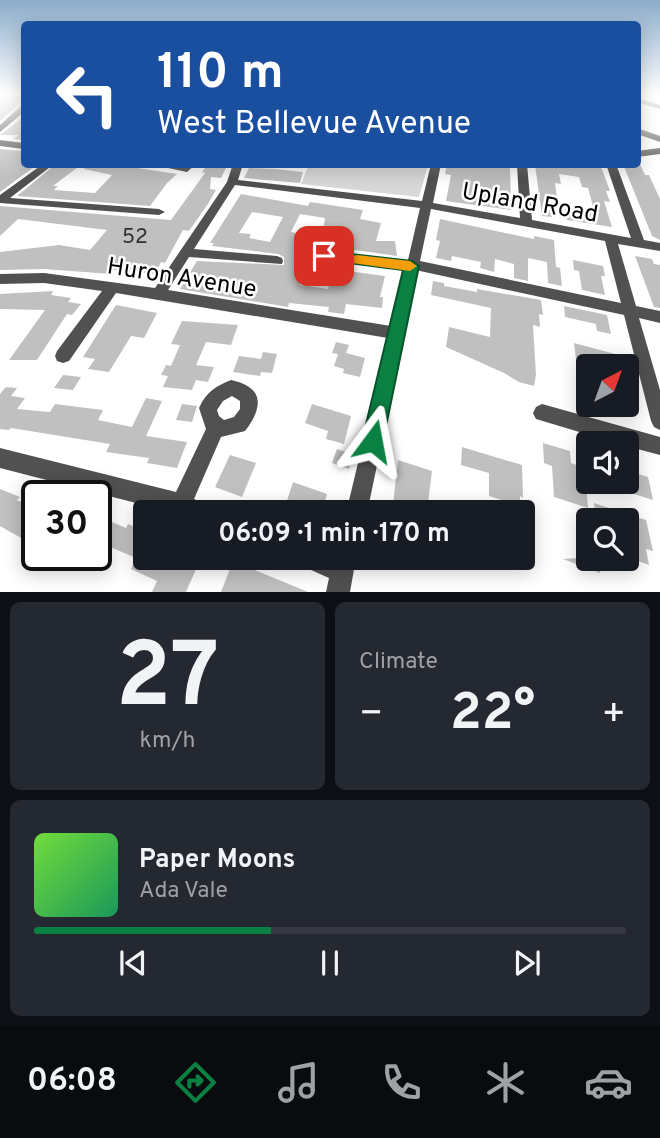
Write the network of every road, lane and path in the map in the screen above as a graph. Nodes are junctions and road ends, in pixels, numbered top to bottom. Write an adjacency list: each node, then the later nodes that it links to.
1 (641, 132): 2 (street)
2 (660, 139)
3 (0, 143): 4 (street)
4 (21, 146)
5 (660, 151): 6 (street)
6 (641, 153)
7 (44, 168): 13 (street)
8 (237, 168): 12 (street)
9 (435, 168): 14 (street)
10 (522, 168): 16 (street)
11 (612, 168): 18 (street)
12 (232, 182): 14 (street, Upland Road); 20 (street)
13 (0, 200): 15 (street)
14 (425, 205): 16 (street, Upland Road); 23 (street)
15 (159, 212)
16 (526, 222): 17 (street, Upland Road)
17 (610, 237): 18 (street, Upland Road); 27 (street)
18 (639, 243): 19 (street, Upland Road)
19 (660, 247)
20 (185, 252): 22 (street); 26 (street)
21 (324, 256): 23 (street)
22 (277, 261)
23 (412, 266): 27 (street); 29 (street)
24 (0, 279): 25 (street, Huron Avenue)
25 (112, 288): 26 (street, Huron Avenue); 30 (street)
26 (158, 294): 29 (street, Huron Avenue)
27 (630, 311): 28 (street); 31 (street)
28 (660, 317)
29 (397, 333): 39 (street)
30 (63, 356)
31 (656, 393): 33 (street)
32 (542, 413): 35 (street)
33 (660, 421)
34 (216, 427): 38 (street)
35 (660, 446)
36 (0, 458): 37 (street)
37 (165, 500)
38 (183, 500)
39 (359, 500)

